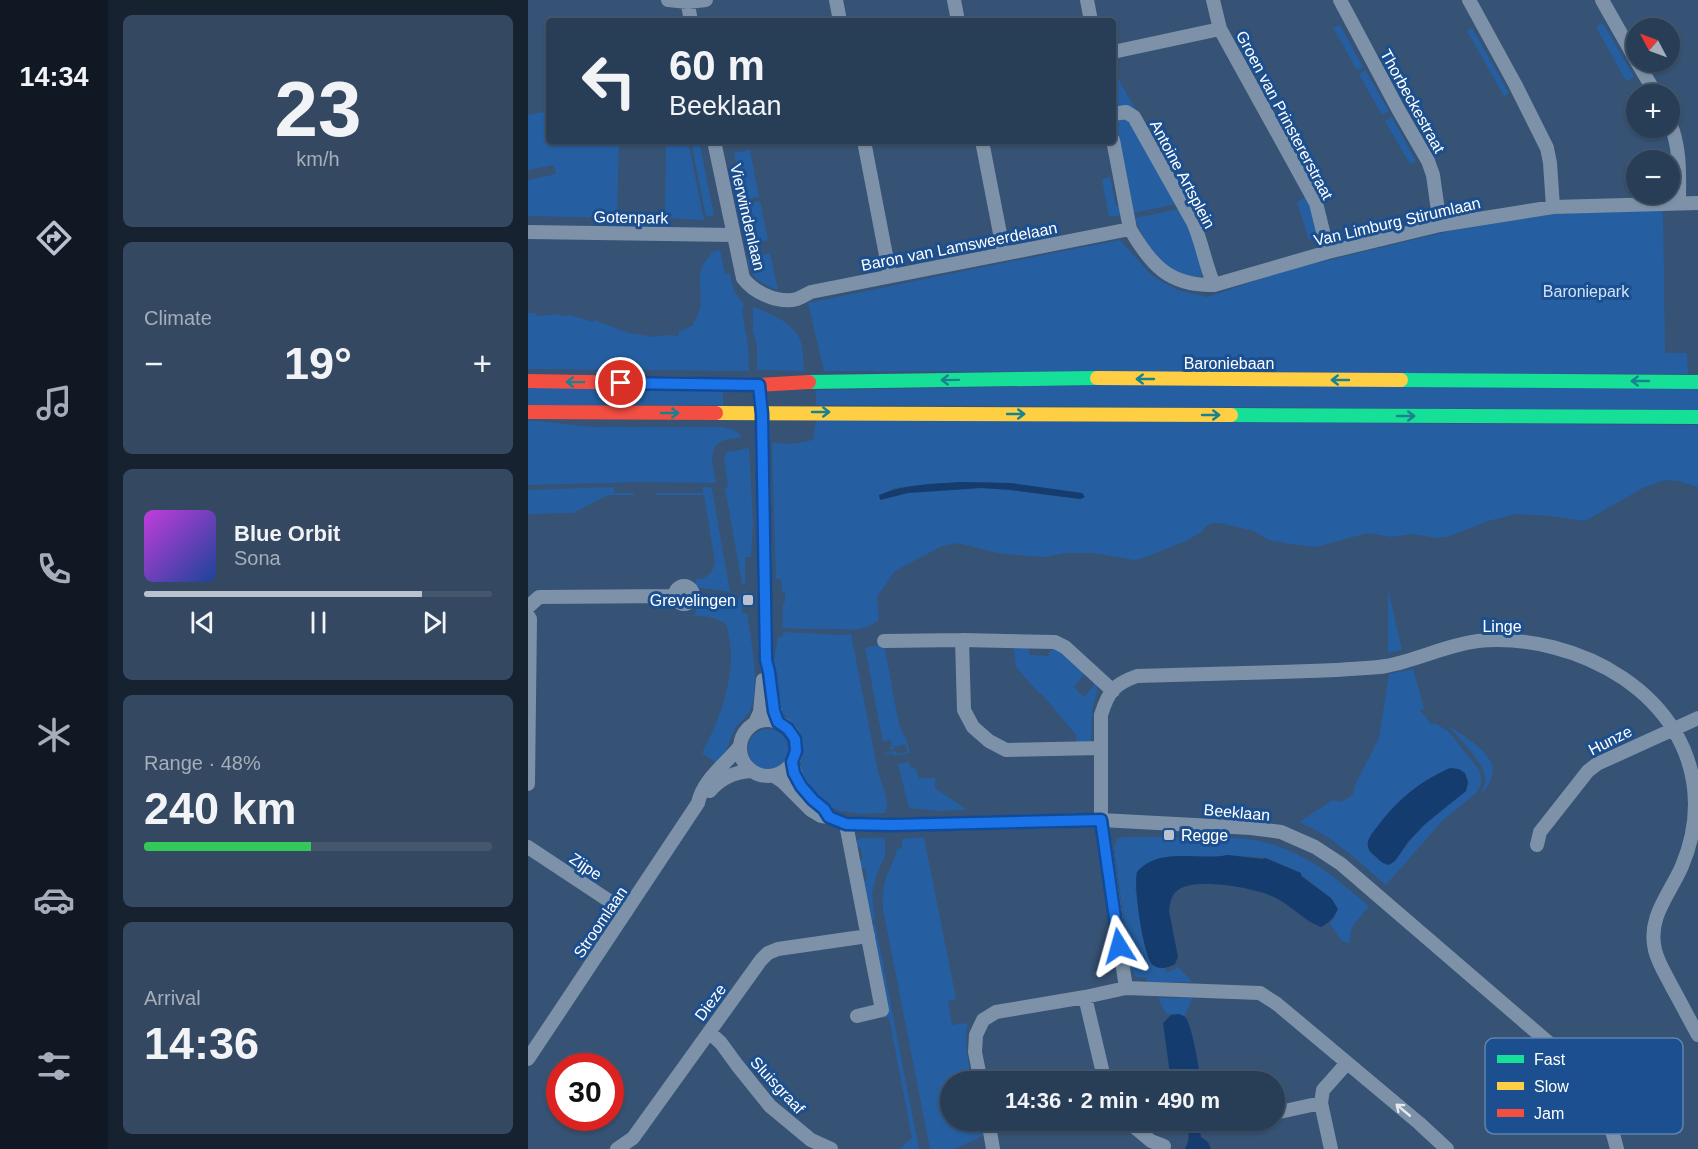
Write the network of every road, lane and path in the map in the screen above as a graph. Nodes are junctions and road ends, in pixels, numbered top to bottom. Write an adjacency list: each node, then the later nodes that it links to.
1 (668, 0): 10 (street)
2 (706, 0): 10 (street)
3 (836, 0): 12 (street)
4 (954, 0): 13 (street)
5 (1087, 0): 14 (street)
6 (1213, 0): 15 (street, Groen van Prinstererstraat)
7 (1340, 0): 27 (street, Thorbeckestraat)
8 (1468, 0): 26 (street)
9 (1602, 0): 16 (street)
10 (687, 1): 11 (street)
11 (690, 18)
12 (839, 18)
13 (957, 18)
14 (1090, 18)
15 (1220, 29): 17 (street, Groen van Prinstererstraat); 31 (street, Groen van Prinstererstraat)
16 (1626, 42)
17 (1116, 51)
18 (1116, 114): 34 (street, Antoine Artsplein)
19 (715, 144): 30 (street, Vierwindenlaan)
20 (865, 144): 33 (street)
21 (983, 144): 32 (street)
22 (1114, 144): 28 (street)
23 (1698, 202): 24 (street, Van Limburg Stirumlaan)
24 (1680, 203)
25 (1648, 204): 26 (street, Van Limburg Stirumlaan)
26 (1553, 207): 27 (street, Van Limburg Stirumlaan)
27 (1440, 225): 31 (street, Van Limburg Stirumlaan)
28 (1130, 229): 32 (street, Baron van Lamsweerdelaan); 34 (street)
29 (528, 232): 30 (street, Gotenpark)
30 (734, 235): 35 (street, Vierwindenlaan)
31 (1328, 252): 34 (street, Van Limburg Stirumlaan)
32 (1004, 254): 33 (street, Baron van Lamsweerdelaan)
33 (890, 276): 35 (street, Baron van Lamsweerdelaan)
34 (1214, 285)
35 (796, 299)
36 (528, 381): 38 (main road, Baroniebaan, one-way to 36)
37 (1698, 382): 38 (main road, Baroniebaan, one-way to 38)
38 (759, 385): 40 (street)
39 (528, 412): 40 (main road, one-way to 40)
40 (762, 414): 41 (main road, one-way to 41); 47 (street)
41 (1698, 417)
42 (675, 596): 43 (street)
43 (528, 607)
44 (528, 616): 58 (street)
45 (962, 640): 46 (street); 48 (street); 54 (street)
46 (884, 641)
47 (766, 660): 50 (street); 51 (street)
48 (1113, 690): 52 (street, Linge); 54 (street)
49 (1698, 718): 52 (street, Hunze)
50 (778, 722): 51 (street); 55 (street)
51 (755, 723): 53 (street)
52 (1674, 728): 63 (street, Hunze); 65 (street, Linge)
53 (741, 746): 56 (street); 59 (street, Stroomlaan)
54 (1101, 748): 61 (street)
55 (792, 762): 57 (street); 60 (street, Beeklaan)
56 (752, 771): 57 (street); 59 (street, Stroomlaan)
57 (774, 776): 60 (street, Beeklaan)
58 (528, 784)
59 (698, 803): 66 (street, Stroomlaan)
60 (829, 817): 62 (street, Beeklaan)
61 (1101, 820): 62 (street, Beeklaan); 68 (street); 74 (street, Beeklaan)
62 (846, 824): 67 (street)
63 (1537, 845)
64 (528, 847): 66 (street, Zijpe)
65 (1693, 851): 71 (street, Linge)
66 (626, 912): 75 (street, Stroomlaan)
67 (868, 936): 70 (street); 72 (street, Dieze)
68 (1126, 988): 69 (street); 76 (street)
69 (1085, 997): 77 (street); 78 (street)
70 (857, 1016)
71 (1694, 1018): 73 (street, Linge)
72 (709, 1032): 85 (street, Dieze); 86 (street, Sluisgraaf)
73 (1698, 1035)
74 (1543, 1038)
75 (528, 1059)
76 (1347, 1063): 79 (street); 89 (street, one-way to 76)
77 (979, 1071)
78 (1102, 1071)
79 (1321, 1103): 80 (street); 88 (street)
80 (1285, 1111)
81 (990, 1131): 87 (street)
82 (1138, 1131): 84 (street)
83 (1613, 1134): 90 (street, Beeklaan)
84 (1164, 1146)
85 (617, 1149)
86 (831, 1149)
87 (993, 1149)
88 (1331, 1149)
89 (1447, 1149)
90 (1617, 1149)

